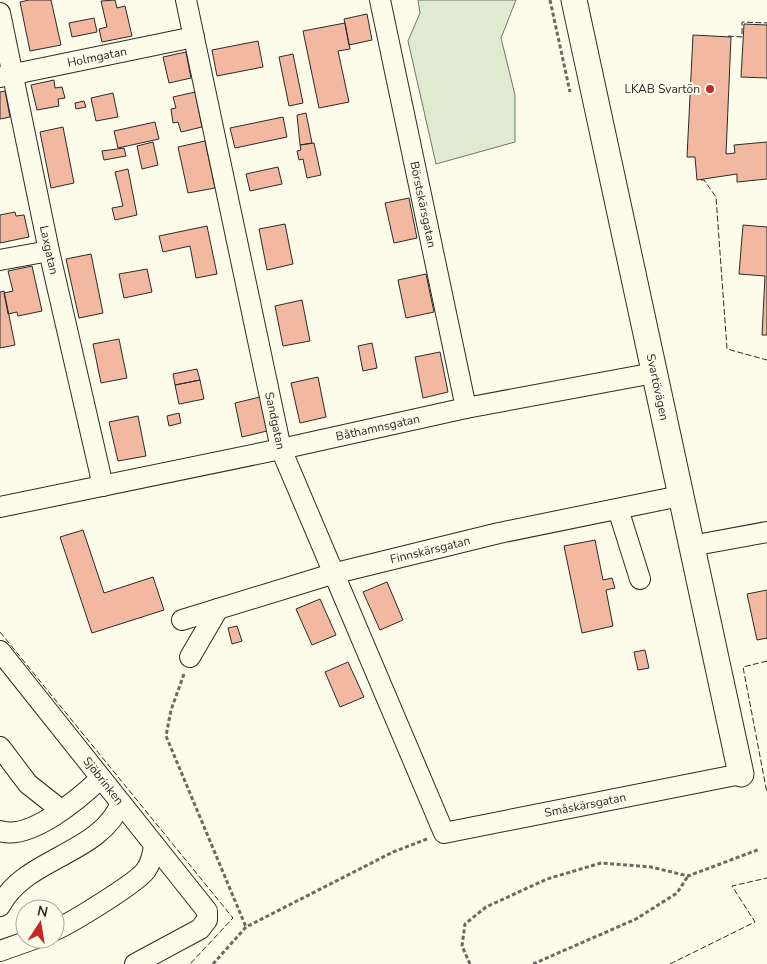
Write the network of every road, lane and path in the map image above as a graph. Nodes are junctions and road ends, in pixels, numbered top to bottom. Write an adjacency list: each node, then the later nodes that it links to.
1 (186, 0): 5 (street, Sandgatan)
2 (380, 0): 10 (street, Börstskärsgatan)
3 (574, 0): 9 (main road, Svartövägen)
4 (0, 14): 6 (street, Laxgatan)
5 (194, 37): 6 (street, Holmgatan); 11 (street, Sandgatan)
6 (6, 76): 7 (street, Laxgatan)
7 (49, 251): 8 (street); 12 (street, Laxgatan)
8 (0, 260)
9 (654, 373): 10 (street, Båthamnsgatan); 13 (main road, Svartövägen)
10 (466, 408): 11 (street, Båthamnsgatan)
11 (281, 450): 12 (street, Båthamnsgatan); 18 (street, Sandgatan)
12 (103, 486): 14 (street)
13 (680, 496): 15 (street, Finnskärsgatan); 17 (main road, Svartövägen)
14 (0, 507)
15 (618, 509): 18 (street, Finnskärsgatan); 19 (street)
16 (767, 532): 17 (street)
17 (691, 546): 25 (main road, Svartövägen)
18 (332, 574): 20 (street, Finnskärsgatan); 29 (street, Sandgatan)
19 (640, 580)
20 (218, 610): 21 (street, Finnskärsgatan); 23 (street)
21 (182, 620)
22 (0, 651): 26 (street, Sjöbrinken)
23 (190, 657): 36 (path)
24 (0, 747): 28 (street)
25 (741, 774): 29 (street, Småskärsgatan)
26 (101, 778): 27 (street, Sjöbrinken); 28 (street)
27 (121, 803): 31 (street, Sjöbrinken); 34 (street)
28 (60, 810): 30 (street)
29 (441, 825): 36 (path)
30 (0, 832)
31 (154, 845): 35 (street); 40 (street, Sjöbrinken)
32 (760, 849): 33 (path)
33 (688, 876): 42 (path); 43 (path)
34 (0, 906)
35 (65, 924)
36 (246, 927): 41 (path)
37 (15, 947): 38 (street)
38 (0, 953): 39 (street)
39 (3, 964)
40 (135, 964)
41 (213, 964)
42 (470, 964)
43 (533, 964)

